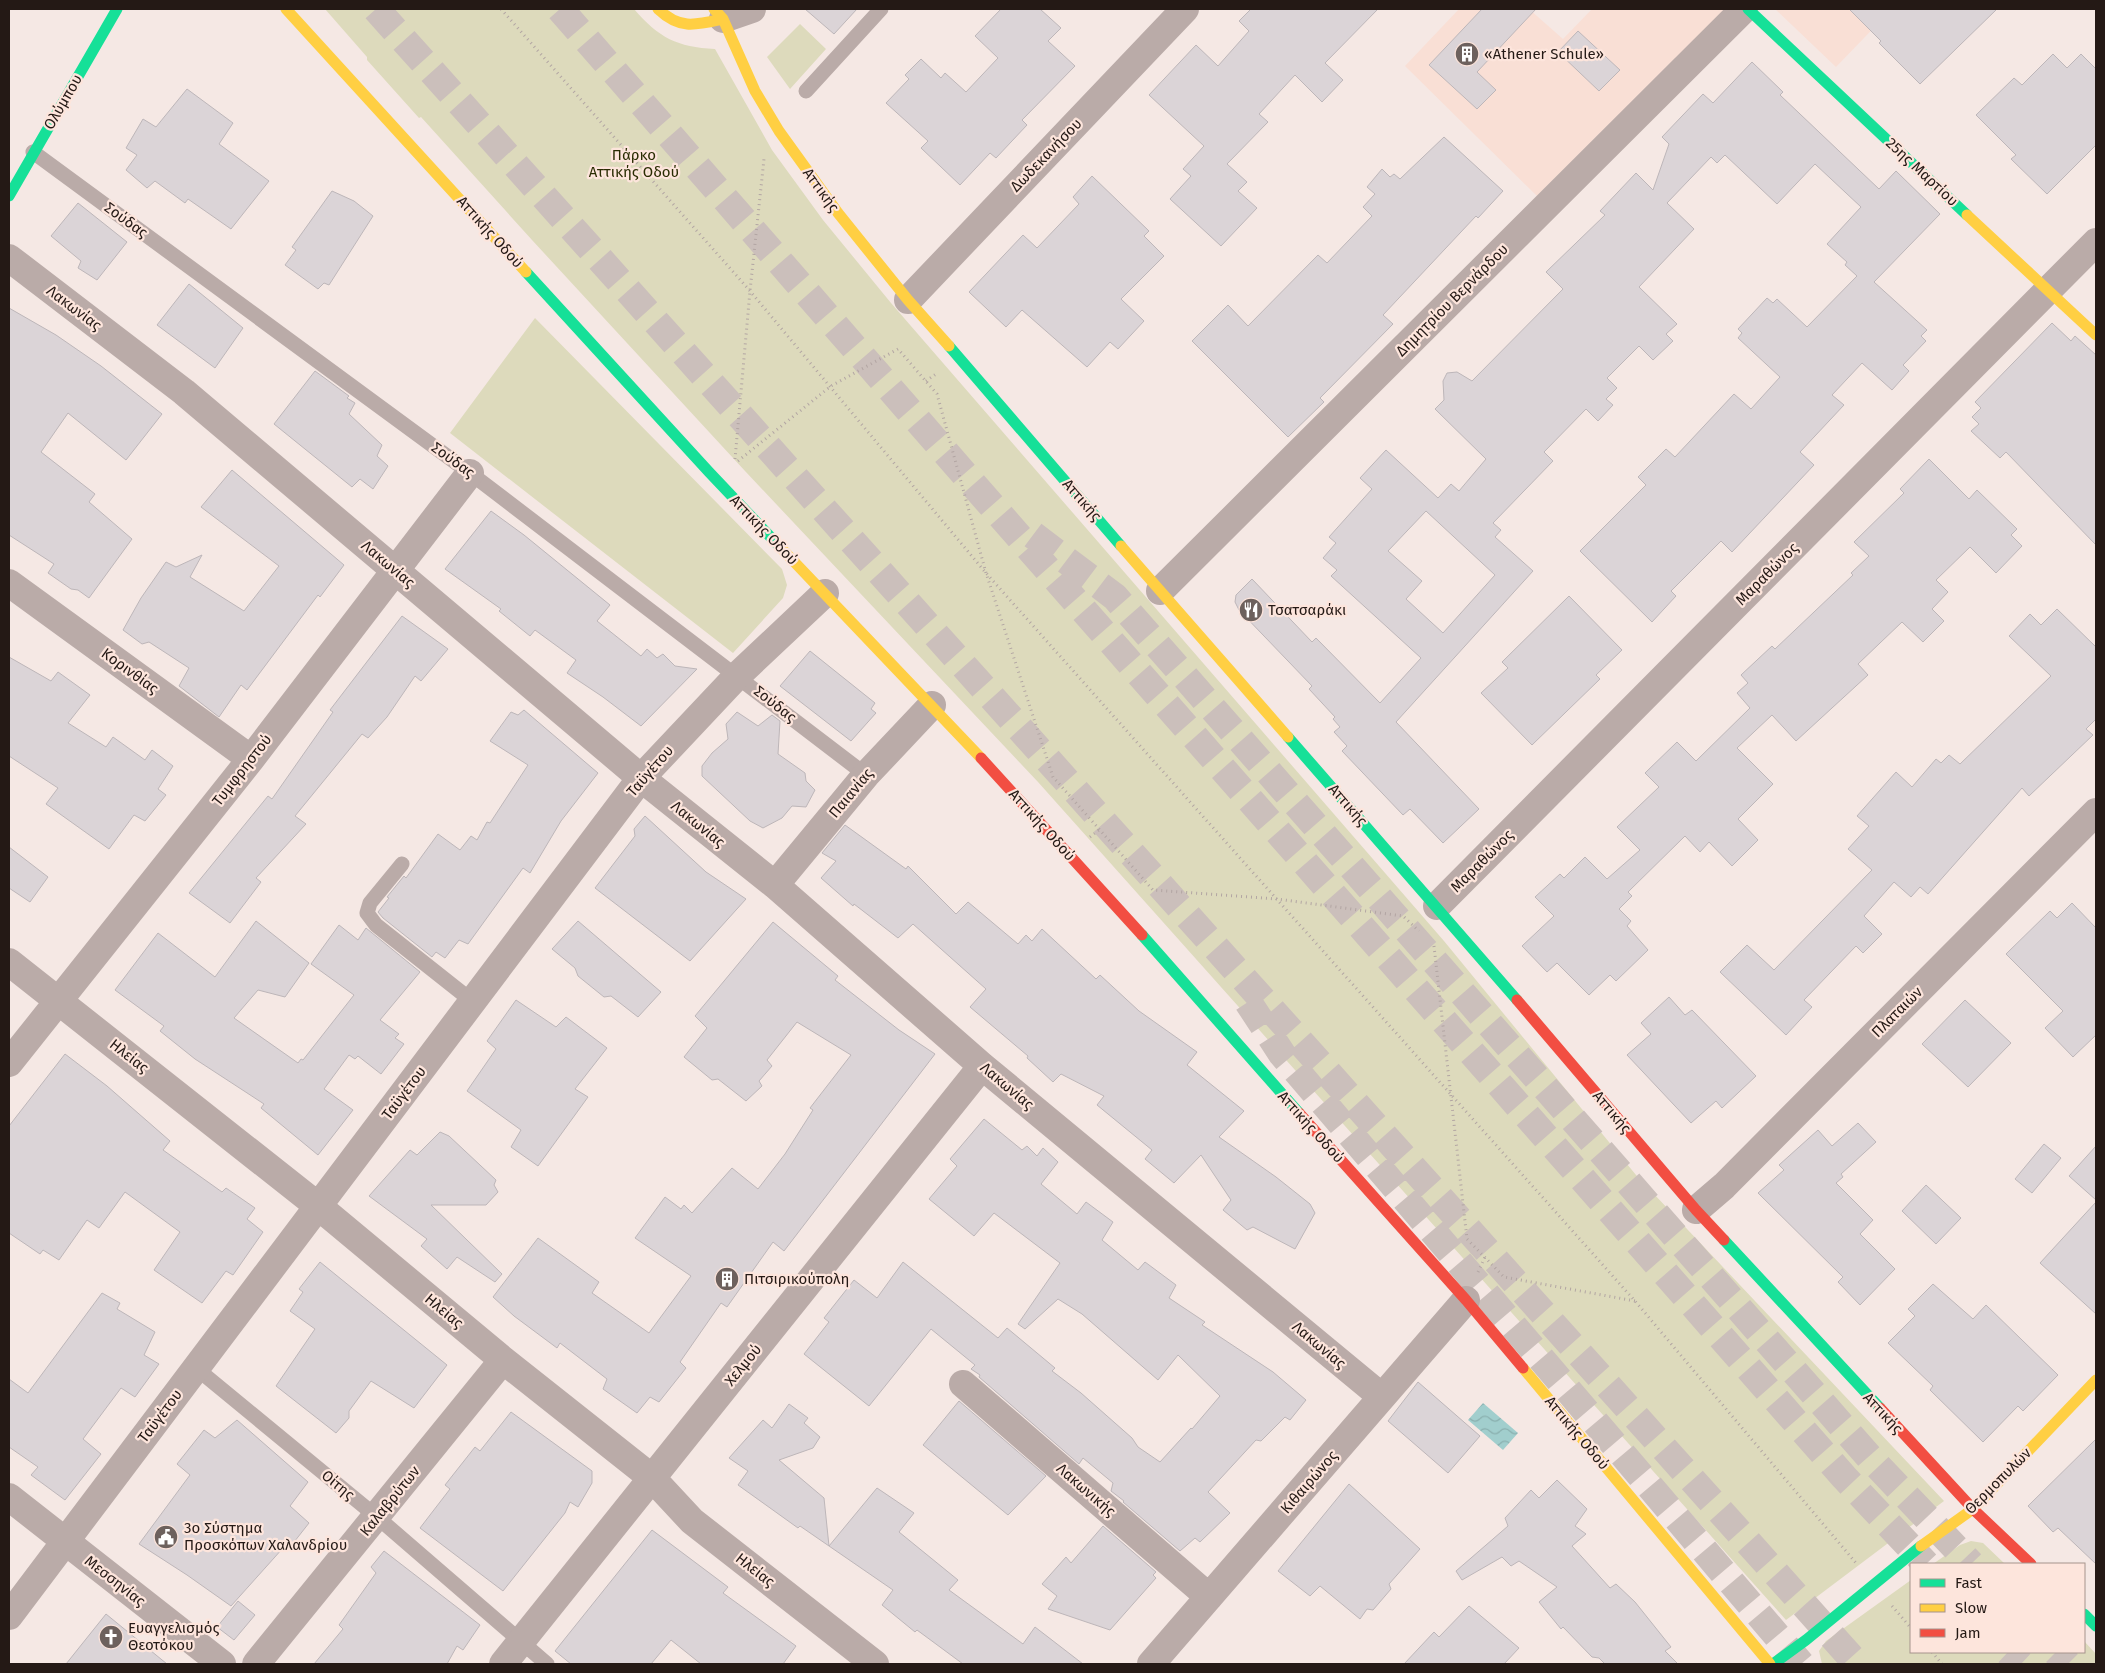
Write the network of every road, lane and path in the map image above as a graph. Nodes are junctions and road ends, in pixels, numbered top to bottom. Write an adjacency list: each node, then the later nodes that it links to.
1 (117, 9): 13 (main road, Ολύμπου)
2 (286, 9): 27 (main road, Αττικής Οδού)
3 (502, 9): 18 (path)
4 (658, 9): 10 (main road)
5 (752, 9): 10 (street)
6 (881, 9): 11 (lane)
7 (1184, 9): 19 (street, Δωδεκανήσου)
8 (1744, 9): 26 (street, Δημητρίου Βερνάρδου)
9 (1748, 9): 17 (main road, 25ης Μαρτίου)
10 (718, 14): 12 (main road, Αττικής)
11 (806, 92)
12 (768, 114): 18 (path); 19 (main road, Αττικής)
13 (33, 152): 14 (main road, Ολύμπου); 22 (lane, Σούδας)
14 (9, 196)
15 (2096, 242): 17 (street, Μαραθώνος)
16 (9, 258): 23 (street, Λακωνίας)
17 (2049, 290): 20 (main road, 25ης Μαρτίου); 37 (street, Μαραθώνος)
18 (750, 291): 21 (path); 21 (path)
19 (908, 300): 26 (main road, Αττικής)
20 (2096, 335)
21 (831, 386): 24 (path); 24 (path)
22 (470, 473): 23 (street, Τυμφρηστού); 28 (lane, Σούδας)
23 (395, 570): 30 (street, Τυμφρηστού); 32 (street, Λακωνίας)
24 (986, 572): 36 (path); 36 (path)
25 (9, 583): 30 (street, Κορινθίας)
26 (1160, 592): 37 (main road, Αττικής)
27 (825, 593): 28 (street, Ταϋγέτου); 29 (main road, Αττικής Οδού)
28 (738, 675): 31 (lane, Σούδας); 32 (street, Ταϋγέτου)
29 (932, 705): 31 (street, Παιανίας); 48 (main road, Αττικής Οδού)
30 (251, 759): 41 (street, Τυμφρηστού)
31 (866, 774): 35 (street, Παιανίας)
32 (641, 778): 35 (street, Λακωνίας); 42 (street, Ταϋγέτου)
33 (2096, 812): 47 (street, Πλαταιών)
34 (402, 864): 42 (lane)
35 (775, 885): 44 (street, Λακωνίας)
36 (1277, 899): 38 (path); 45 (path)
37 (1438, 906): 47 (main road, Αττικής)
38 (1422, 935)
39 (1428, 940): 45 (path)
40 (9, 962): 41 (street, Ηλείας)
41 (59, 1001): 43 (street, Τυμφρηστού); 46 (street, Ηλείας)
42 (472, 1001): 46 (street, Ταϋγέτου)
43 (9, 1063)
44 (982, 1066): 54 (street, Λακωνίας); 55 (street, Χελμού)
45 (1451, 1095): 49 (path); 49 (path)
46 (318, 1206): 50 (street, Ηλείας); 51 (street, Ταϋγέτου)
47 (1696, 1210): 57 (main road, Αττικής)
48 (1466, 1300): 54 (street, Κιθαιρώνος); 74 (main road, Αττικής Οδού)
49 (1634, 1301): 61 (path)
50 (504, 1360): 55 (street, Ηλείας); 58 (street, Καλαβρύτων)
51 (196, 1368): 58 (lane, Οίτης); 59 (street, Ταϋγέτου)
52 (2096, 1380): 57 (main road, Θερμοπυλών)
53 (963, 1384): 62 (street, Λακωνικής)
54 (1382, 1398): 62 (street, Κιθαιρώνος)
55 (652, 1478): 66 (street, Χελμού); 72 (street, Ηλείας)
56 (9, 1497): 59 (street, Μεσσηνίας)
57 (1973, 1509): 60 (main road, Αττικής); 61 (main road, Θερμοπυλών)
58 (377, 1517): 66 (lane, Οίτης); 69 (street, Καλαβρύτων)
59 (65, 1541): 64 (street, Ταϋγέτου); 68 (street, Μεσσηνίας)
60 (2030, 1563)
61 (1874, 1584): 74 (main road, Θερμοπυλών)
62 (1209, 1597): 73 (street, Κιθαιρώνος)
63 (2085, 1615): 65 (main road)
64 (9, 1616)
65 (2096, 1626)
66 (521, 1642): 70 (street, Χελμού); 71 (lane, Οίτης)
67 (1933, 1653): 75 (path)
68 (222, 1664)
69 (256, 1664)
70 (503, 1664)
71 (546, 1664)
72 (875, 1664)
73 (1151, 1664)
74 (1772, 1664)
75 (1942, 1664)

